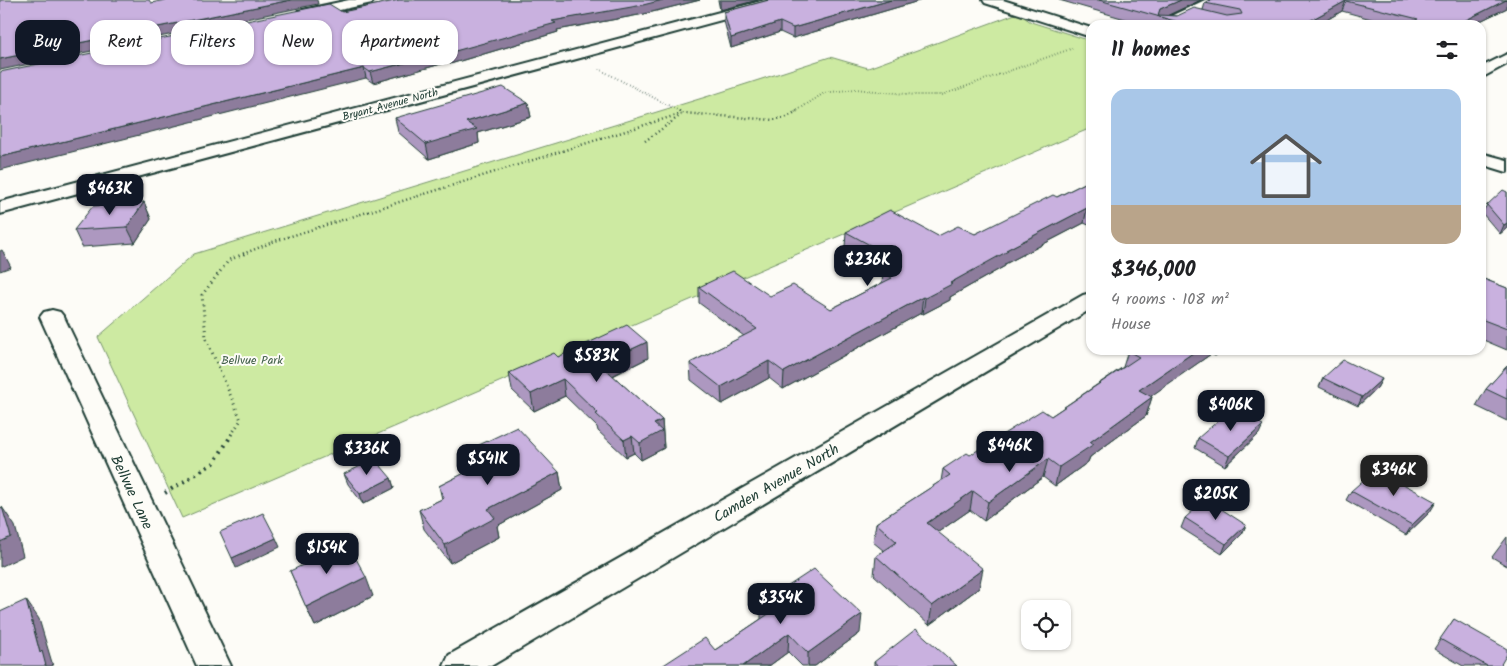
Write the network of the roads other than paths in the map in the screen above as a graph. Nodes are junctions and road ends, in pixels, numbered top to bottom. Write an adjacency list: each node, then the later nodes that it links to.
1 (367, 0): 5 (street)
2 (780, 0): 12 (street, Bryant Avenue North)
3 (990, 0): 7 (street)
4 (1215, 0): 6 (street)
5 (290, 16)
6 (1173, 20)
7 (1086, 31)
8 (1507, 58): 9 (street)
9 (1486, 70)
10 (1486, 160): 11 (street)
11 (1507, 166)
12 (0, 208)
13 (1086, 303): 16 (street, Camden Avenue North)
14 (52, 317): 15 (street, Bellvue Lane)
15 (214, 666)
16 (461, 666)

